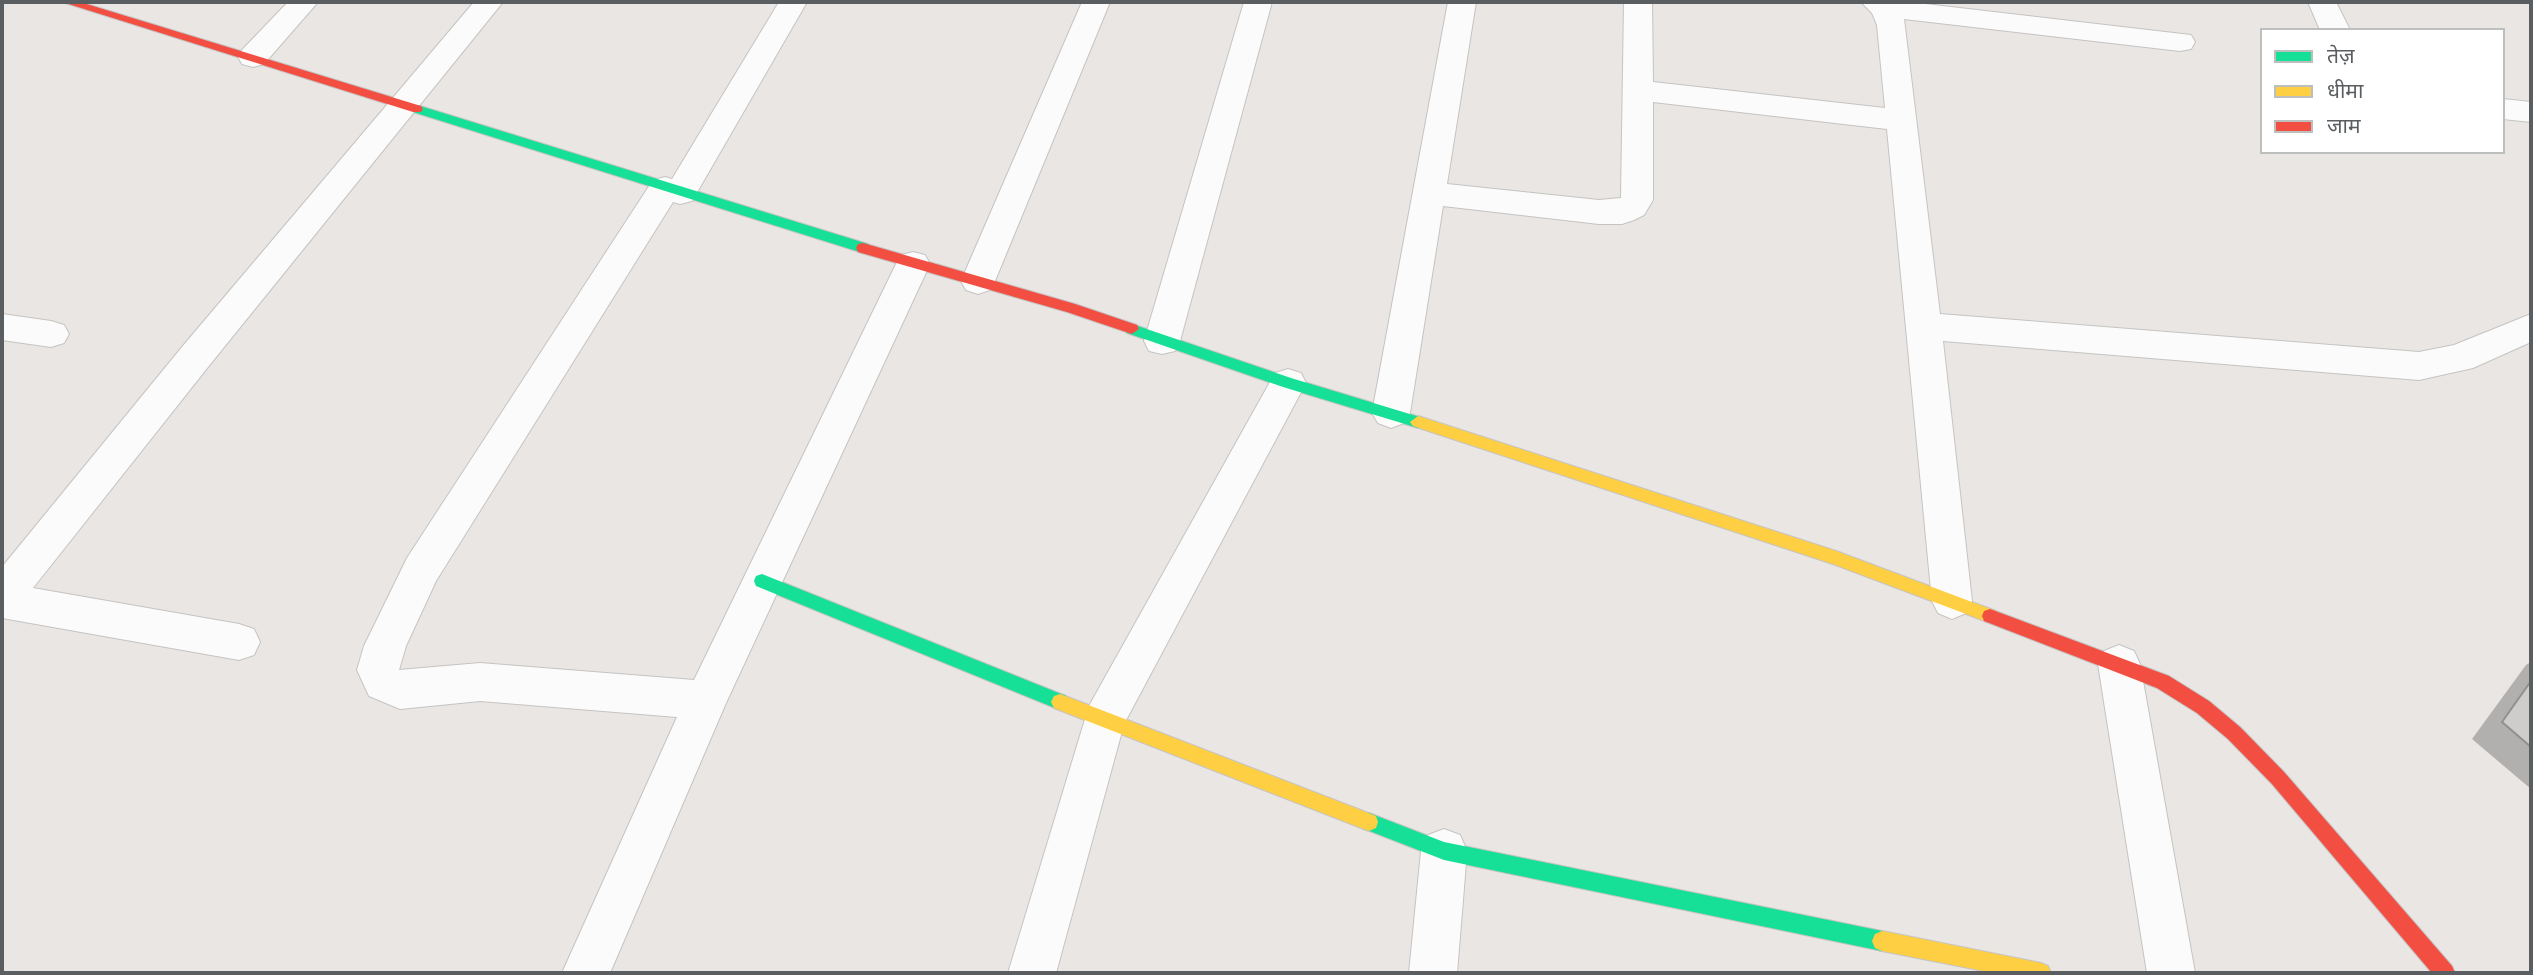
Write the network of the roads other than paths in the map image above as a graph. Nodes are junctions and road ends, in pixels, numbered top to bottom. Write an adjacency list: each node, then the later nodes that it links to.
1 (68, 2): 13 (street)
2 (304, 2): 13 (street)
3 (489, 2): 15 (street)
4 (793, 2): 19 (street)
5 (1096, 2): 22 (street)
6 (1258, 2): 27 (street)
7 (1462, 2): 20 (street)
8 (1638, 2): 14 (street)
9 (2322, 2): 11 (street)
10 (1879, 5): 12 (street); 18 (street)
11 (2334, 28)
12 (2180, 42)
13 (253, 57): 15 (street)
14 (1638, 90): 18 (street); 20 (street)
15 (404, 105): 19 (street); 31 (street)
16 (2505, 109): 17 (street)
17 (2531, 112)
18 (1901, 120): 23 (street)
19 (672, 190): 21 (street); 35 (street)
20 (1429, 193): 29 (street)
21 (913, 264): 22 (street); 30 (street)
22 (978, 281): 27 (street)
23 (1923, 326): 25 (street); 32 (street)
24 (2, 327): 26 (street)
25 (2531, 327)
26 (51, 334)
27 (1162, 341): 28 (street)
28 (1288, 383): 29 (street); 36 (street)
29 (1391, 413): 32 (street)
30 (762, 581): 35 (street); 36 (street)
31 (2, 598): 33 (street)
32 (1952, 601): 34 (street)
33 (239, 642)
34 (2119, 664): 42 (street); 43 (street)
35 (706, 700): 38 (street)
36 (1104, 720): 37 (street); 39 (street)
37 (1444, 850): 40 (street); 41 (street)
38 (586, 973)
39 (1032, 973)
40 (1433, 973)
41 (2041, 973)
42 (2171, 973)
43 (2445, 973)

